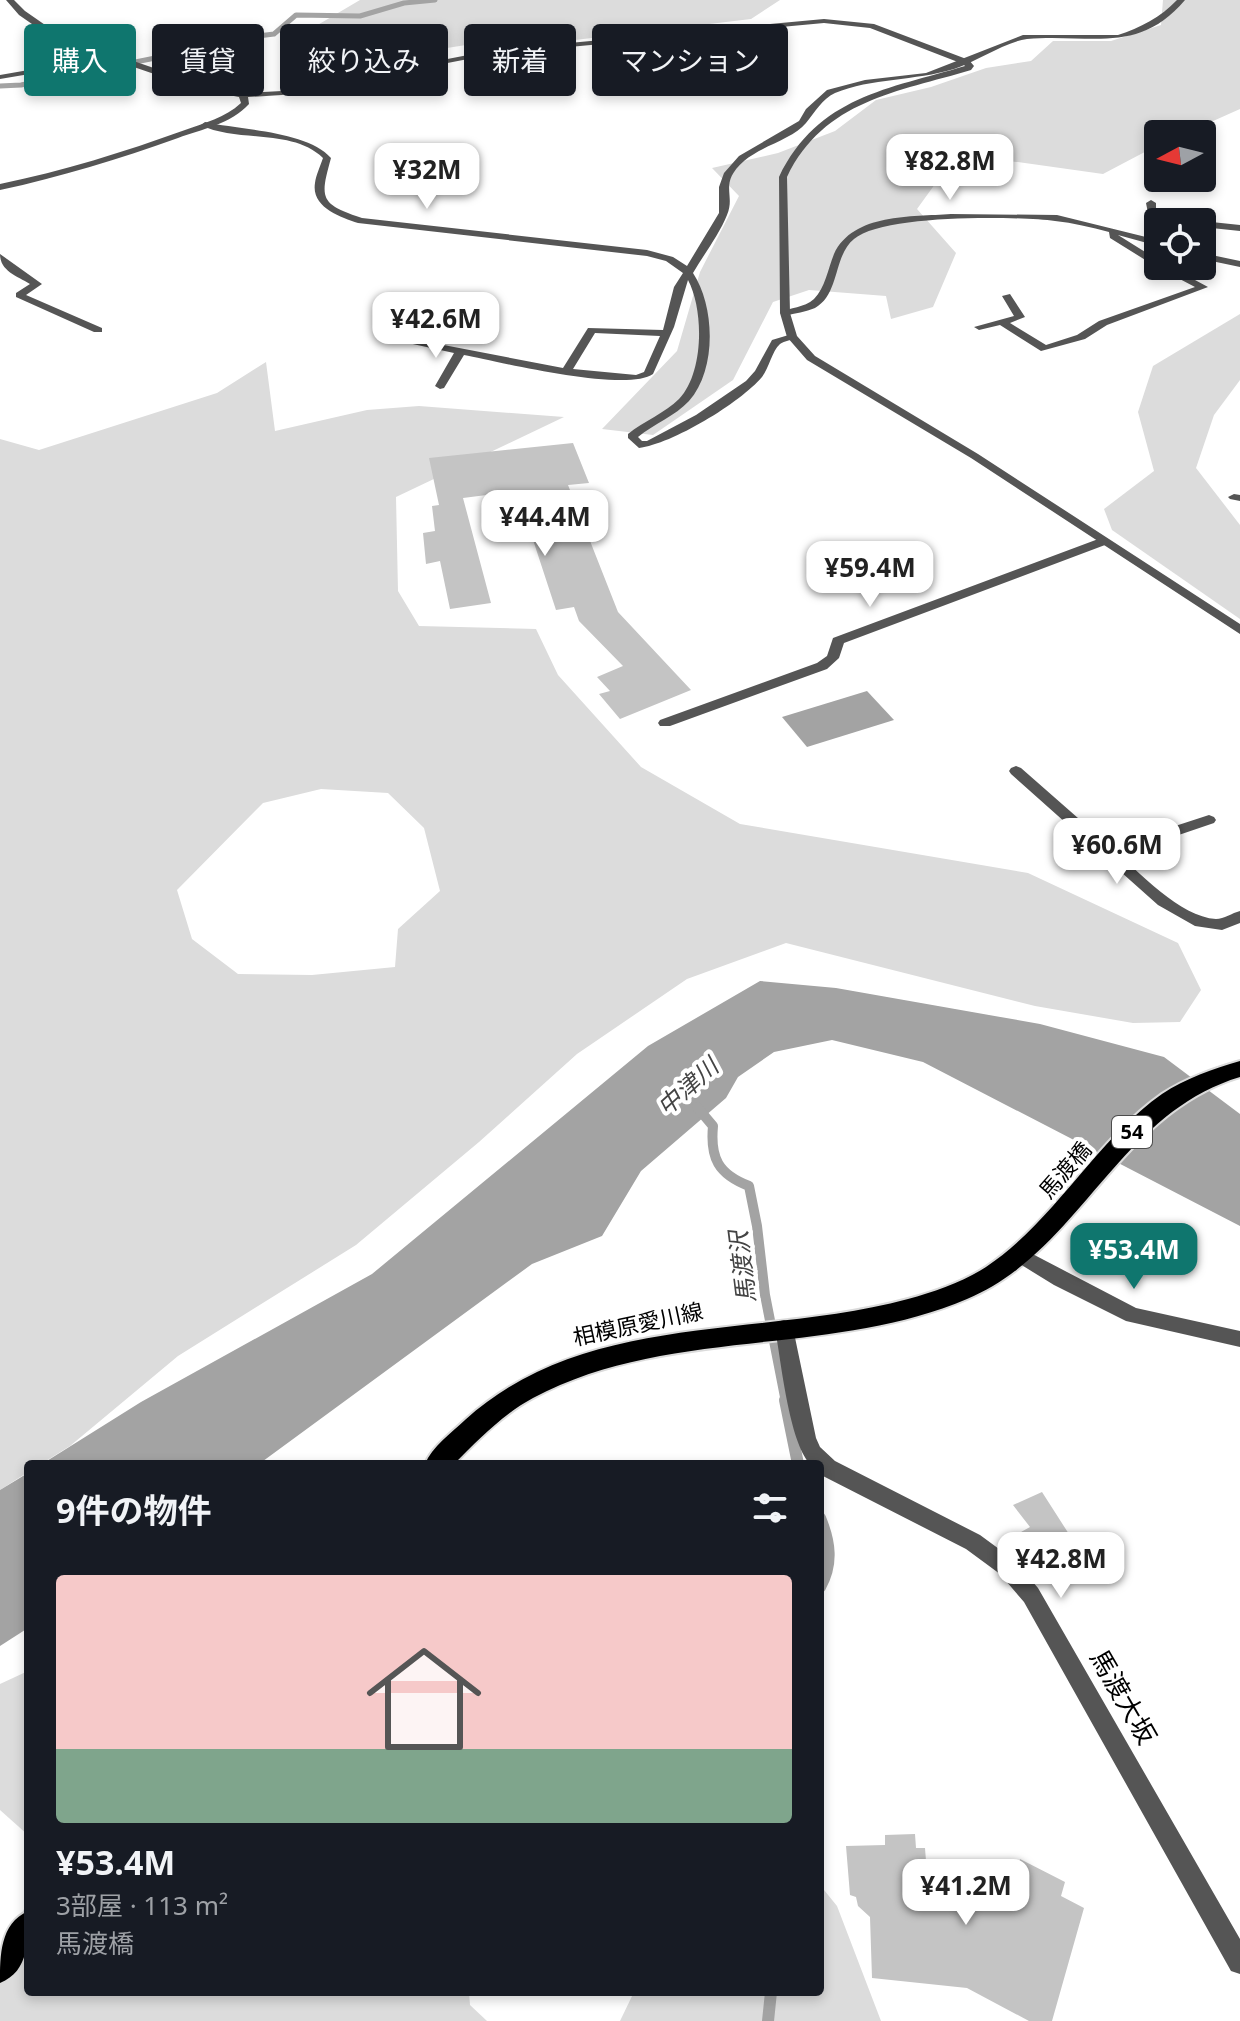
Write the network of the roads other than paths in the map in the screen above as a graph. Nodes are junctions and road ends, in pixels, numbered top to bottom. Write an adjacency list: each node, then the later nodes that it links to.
1 (10, 0): 3 (street)
2 (1181, 0): 4 (street)
3 (38, 24)
4 (966, 62): 7 (street); 21 (street); 24 (street)
5 (24, 73): 6 (street)
6 (0, 77)
7 (264, 94)
8 (243, 96): 9 (street)
9 (205, 125): 10 (street); 21 (street)
10 (0, 187)
11 (1151, 203): 12 (street)
12 (1151, 208)
13 (1216, 225): 14 (street)
14 (1240, 228)
15 (1114, 230): 16 (street); 17 (street); 24 (street)
16 (1144, 239)
17 (1144, 256)
18 (0, 257): 27 (street)
19 (1216, 259): 20 (street)
20 (1240, 264)
21 (686, 272): 28 (street); 30 (street)
22 (1189, 280): 25 (street)
23 (1007, 296): 25 (street)
24 (785, 313): 30 (street)
25 (1002, 322): 26 (street)
26 (979, 327)
27 (98, 330)
28 (666, 333): 32 (street); 32 (street)
29 (381, 336): 31 (street)
30 (792, 337): 34 (street)
31 (461, 351): 32 (street); 33 (street)
32 (566, 372)
33 (440, 386)
34 (1101, 542): 35 (street); 36 (street)
35 (1240, 630)
36 (665, 723)
37 (1016, 771): 39 (street)
38 (1209, 820): 39 (street)
39 (1101, 845): 40 (street)
40 (1240, 916)
41 (1240, 1069): 42 (main road, 馬渡橋 / 54)
42 (1047, 1228): 43 (main road, 相模原愛川線 / 54)
43 (1021, 1256): 44 (main road, 相模原愛川線 / 54); 45 (street)
44 (784, 1328): 46 (main road, 相模原愛川線 / 54); 47 (street, 馬渡大坂)
45 (1240, 1339)
46 (441, 1460)
47 (821, 1460)
48 (824, 1462): 50 (street, 馬渡大坂)
49 (24, 1932): 51 (main road)
50 (1240, 1962)
51 (0, 1968)

